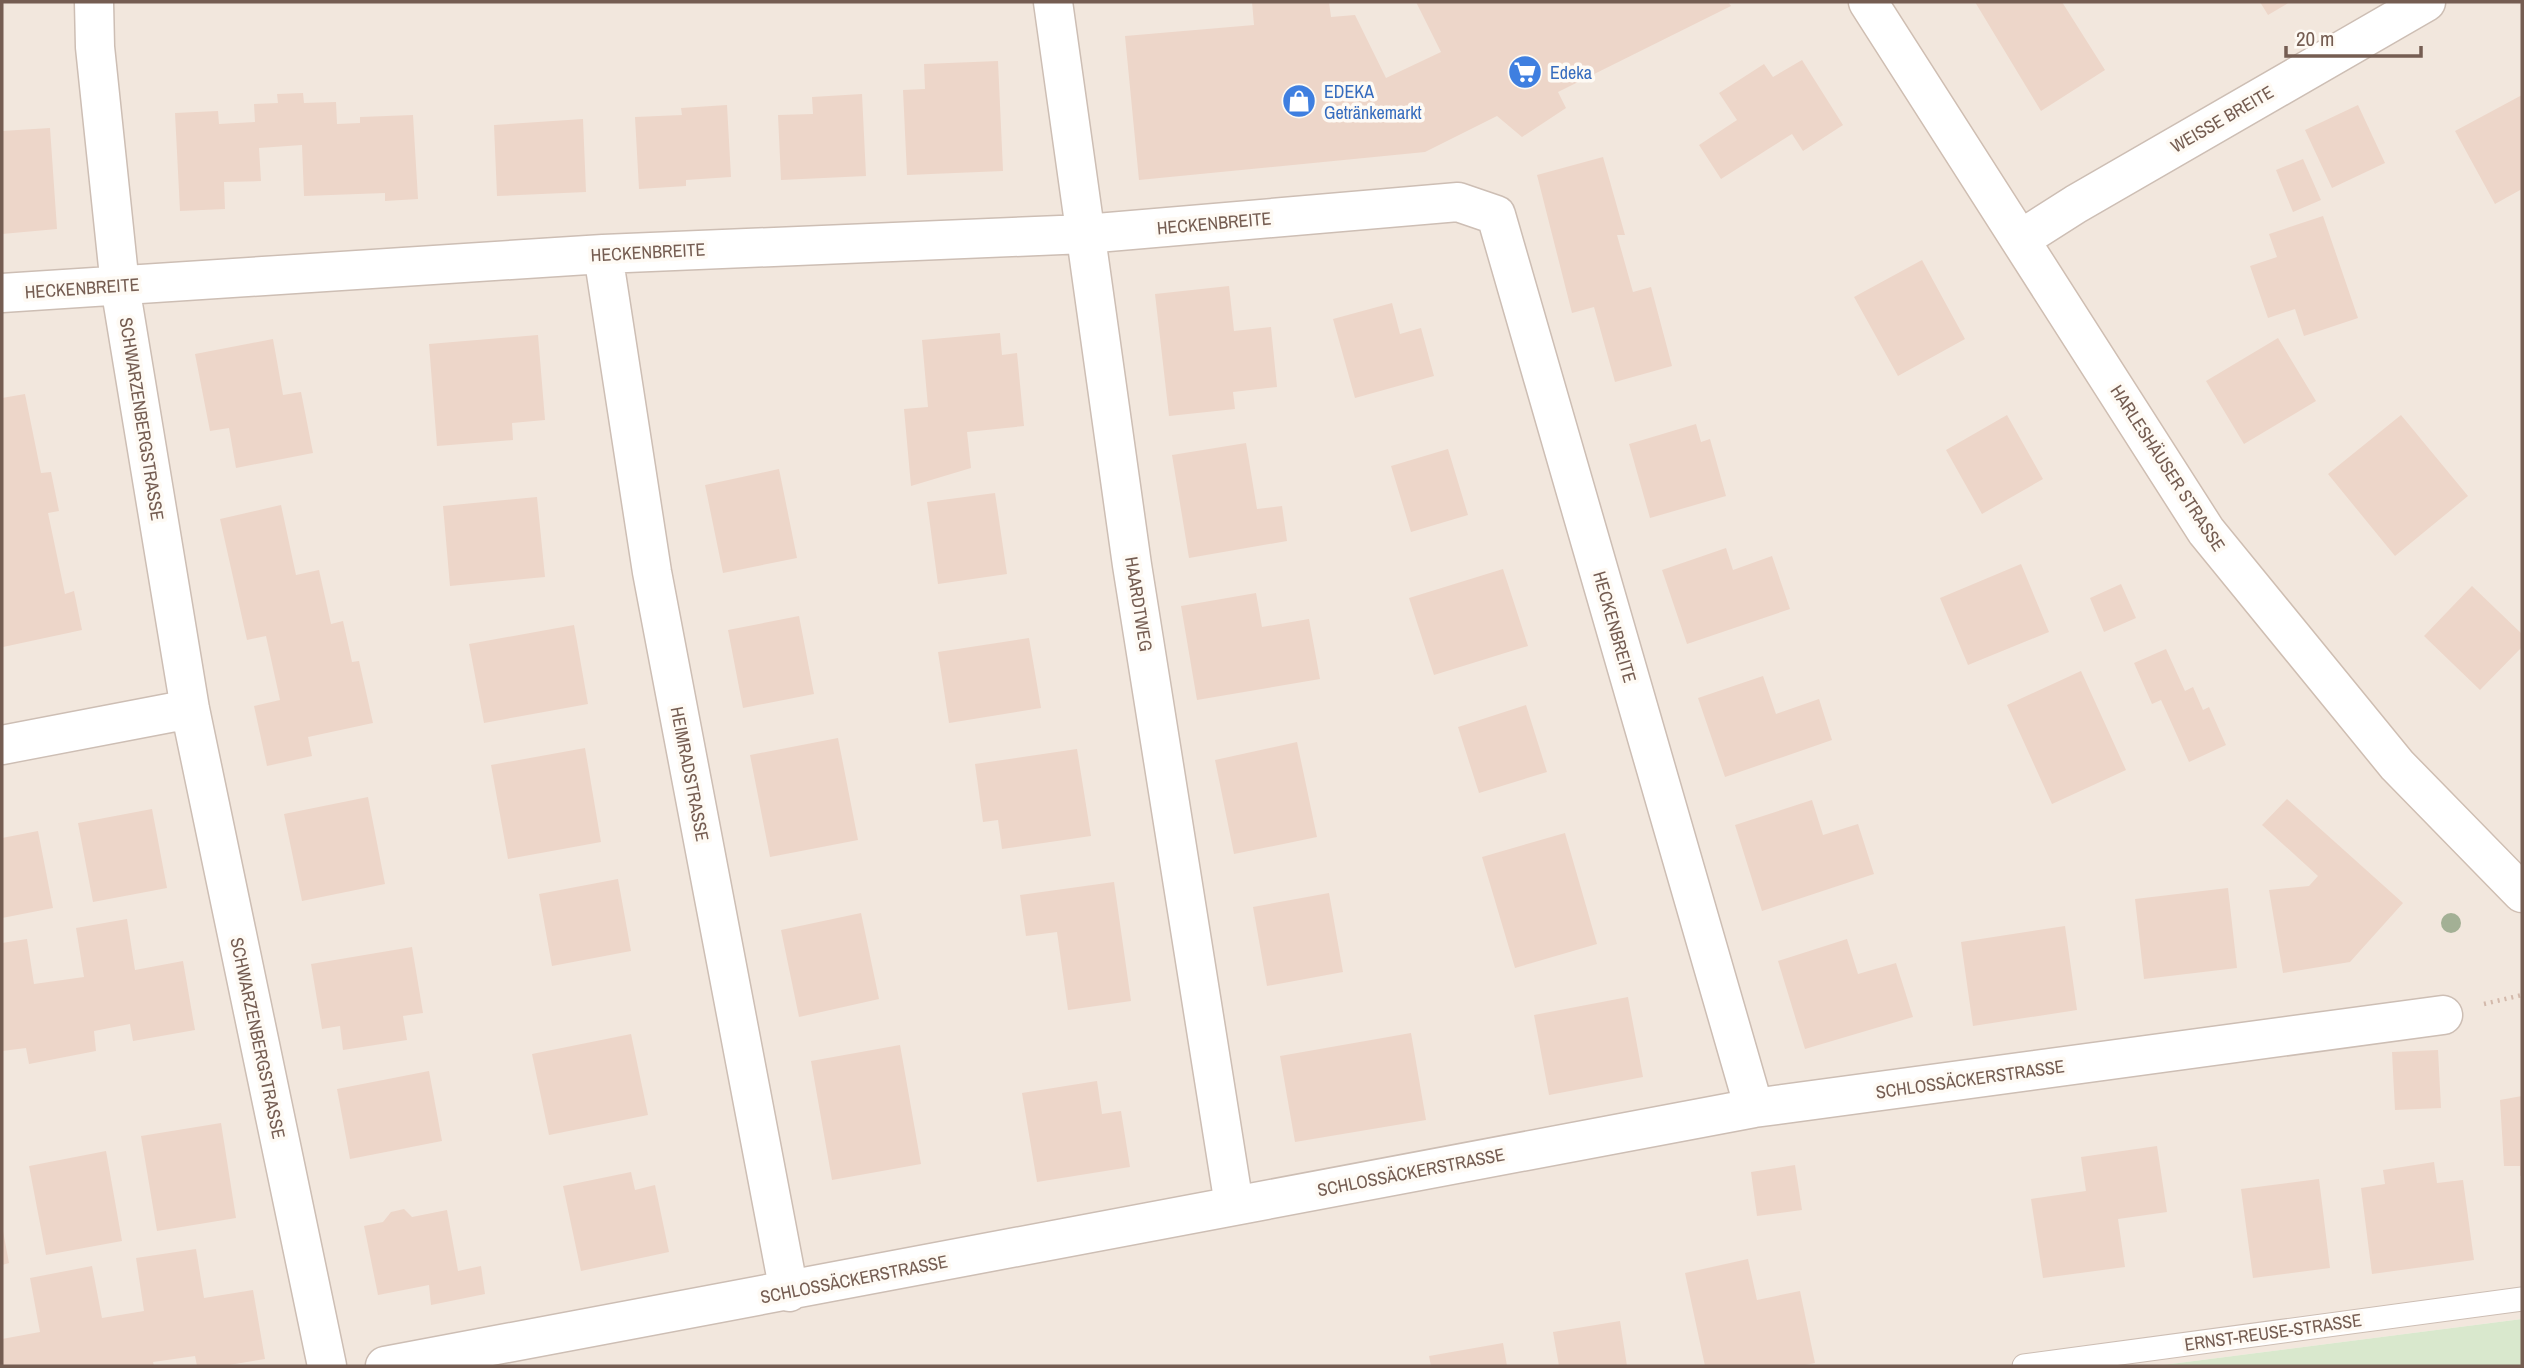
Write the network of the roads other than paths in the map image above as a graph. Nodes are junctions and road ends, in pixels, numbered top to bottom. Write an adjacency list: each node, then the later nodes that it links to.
1 (94, 2): 8 (street, SCHWARZENBERGSTRASSE)
2 (1053, 2): 5 (street, HAARDTWEG)
3 (1868, 2): 6 (street, HARLESHÄUSER STRASSE)
4 (2426, 2): 6 (street, WEISSE BREITE)
5 (1085, 234): 7 (street, HECKENBREITE); 14 (street, HECKENBREITE); 15 (street, HAARDTWEG)
6 (2021, 239): 12 (street, HARLESHÄUSER STRASSE)
7 (603, 254): 8 (street, HECKENBREITE); 16 (street, HEIMRADSTRASSE)
8 (120, 286): 9 (street, HECKENBREITE); 10 (street, SCHWARZENBERGSTRASSE)
9 (2, 293)
10 (190, 709): 11 (street); 18 (street, SCHWARZENBERGSTRASSE)
11 (2, 745)
12 (2522, 893)
13 (2443, 1015): 14 (street, SCHLOSSÄCKERSTRASSE)
14 (1754, 1108): 15 (street, SCHLOSSÄCKERSTRASSE)
15 (1234, 1205): 16 (street, SCHLOSSÄCKERSTRASSE)
16 (789, 1292): 19 (street, SCHLOSSÄCKERSTRASSE)
17 (2522, 1298): 20 (lane, ERNST-REUSE-STRASSE)
18 (327, 1366)
19 (384, 1366)
20 (2024, 1366)

